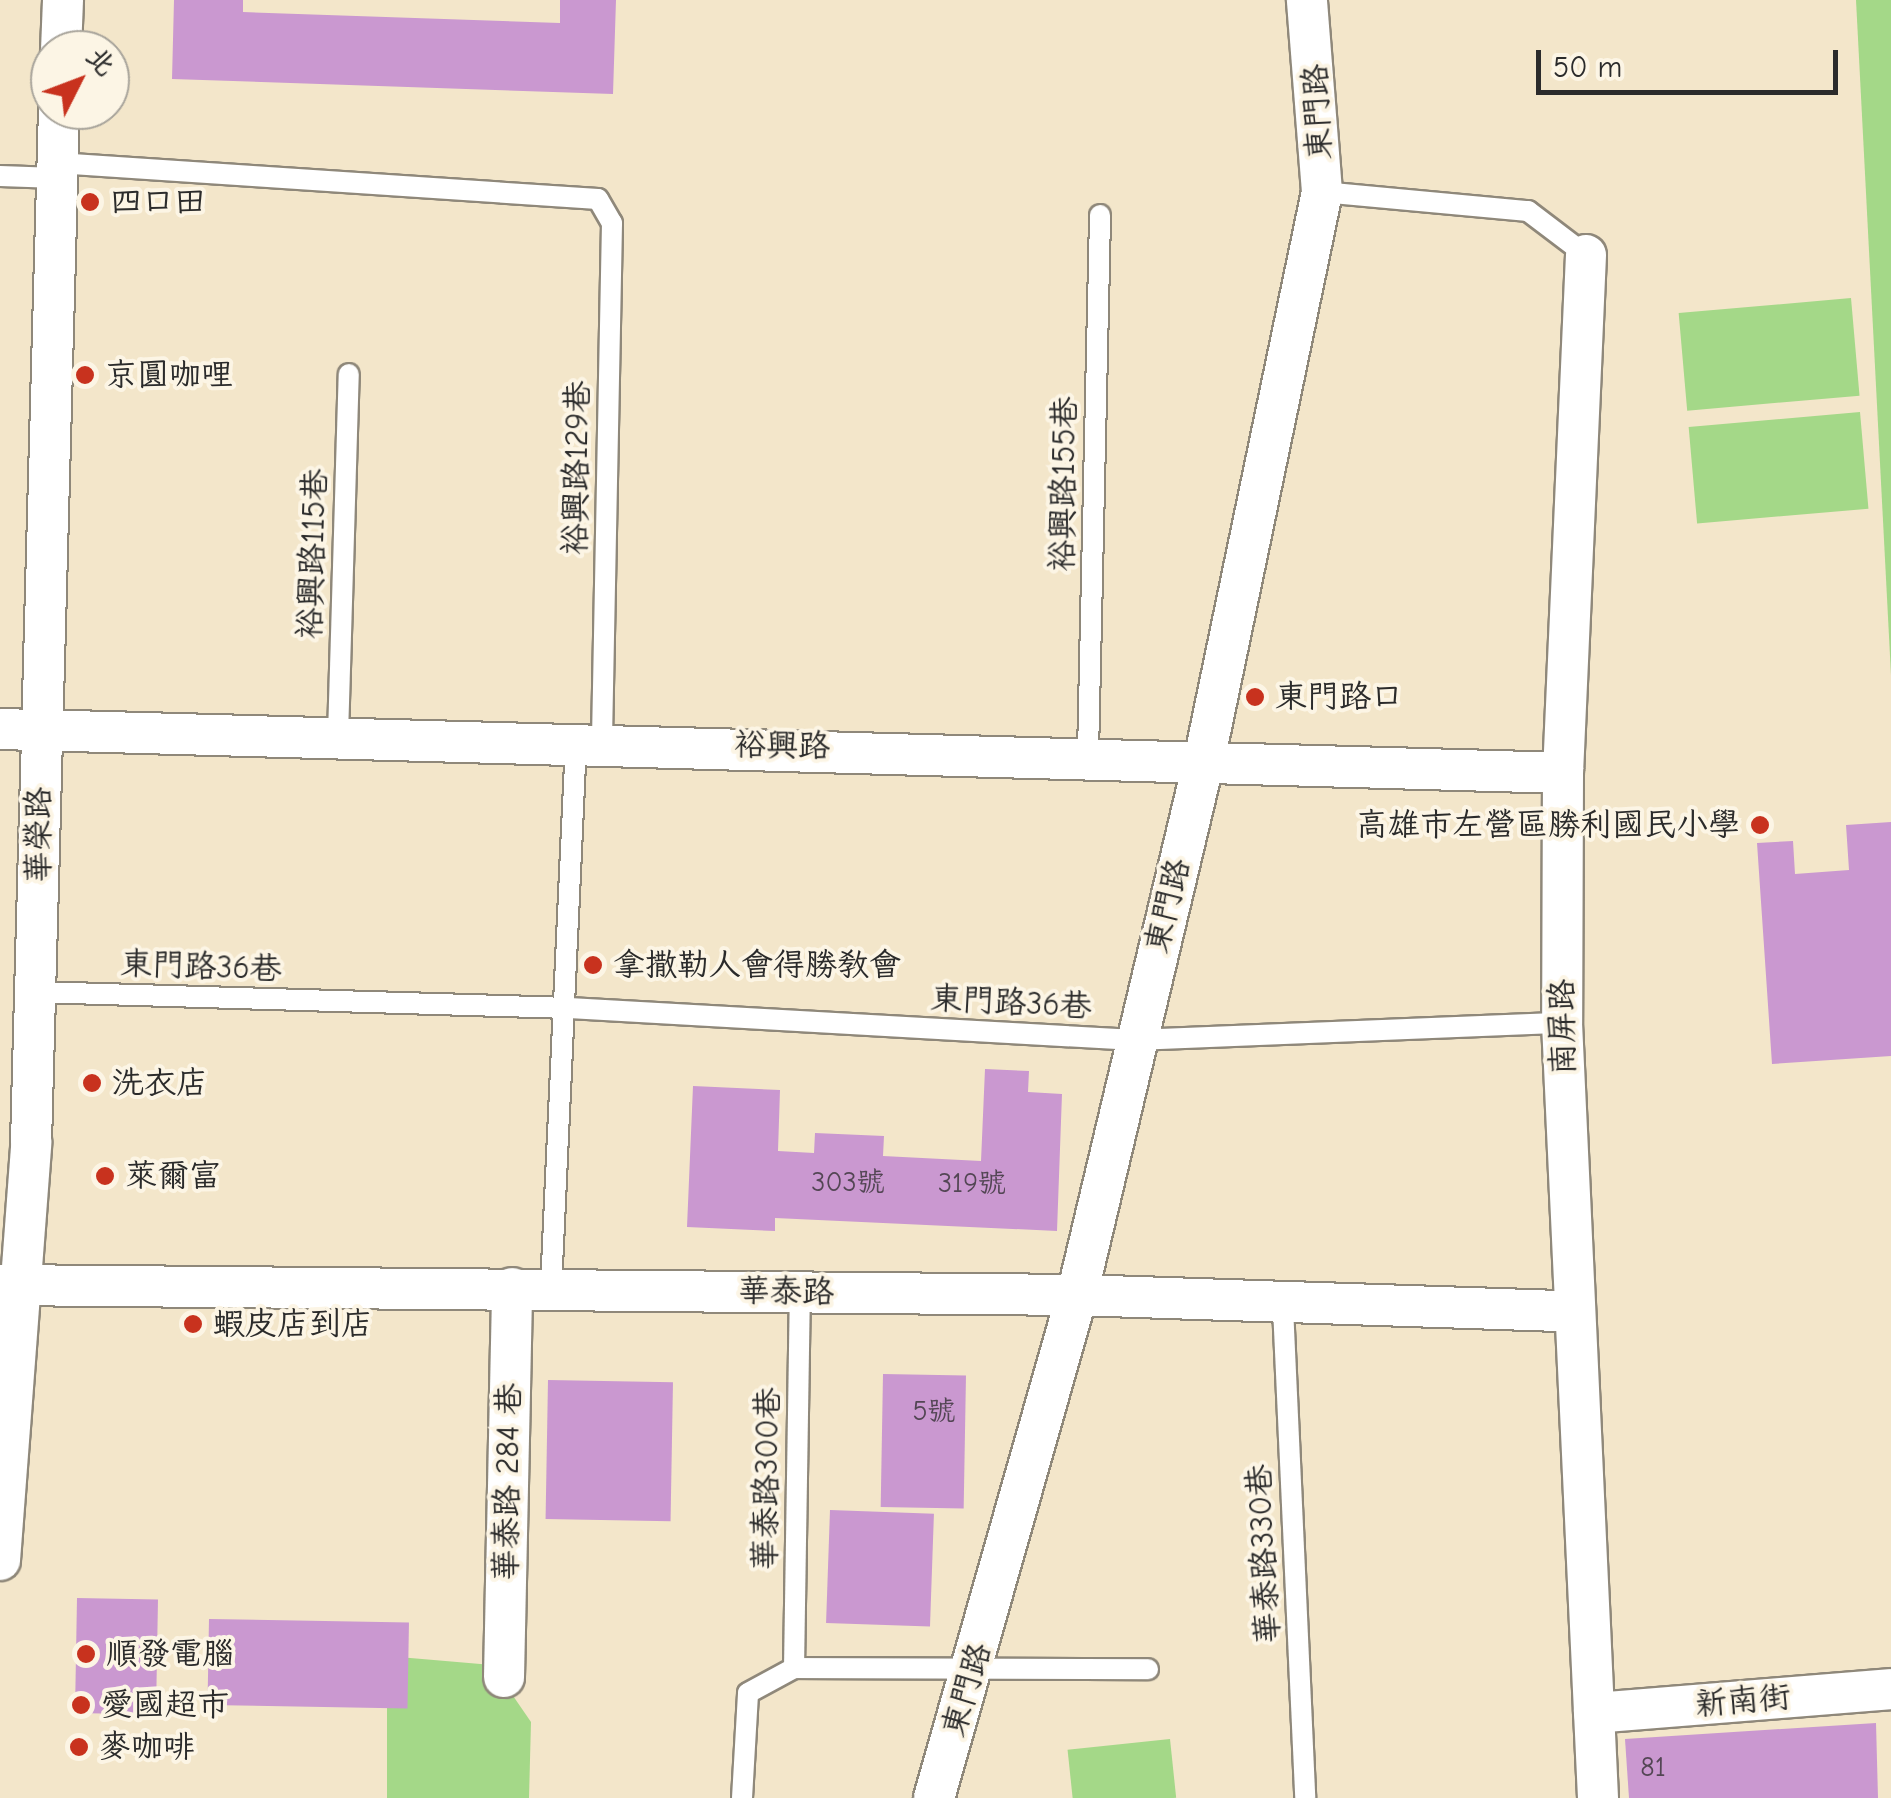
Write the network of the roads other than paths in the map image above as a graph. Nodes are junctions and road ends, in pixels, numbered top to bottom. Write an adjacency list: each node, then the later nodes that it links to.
1 (63, 0): 3 (street)
2 (1307, 0): 7 (street, 東門路)
3 (62, 30)
4 (58, 130): 5 (street, 華榮路)
5 (57, 170): 6 (lane); 11 (street, 華榮路); 13 (lane, 裕興路129巷)
6 (0, 176)
7 (1322, 192): 9 (lane); 15 (street, 東門路)
8 (1100, 215): 14 (lane, 裕興路155巷)
9 (1586, 255): 16 (street, 南屏路)
10 (349, 374): 12 (lane, 裕興路115巷)
11 (19, 729): 12 (street, 裕興路); 17 (street, 華榮路)
12 (338, 736): 13 (street, 裕興路)
13 (589, 742): 14 (street, 裕興路); 18 (lane, 裕興路129巷)
14 (1088, 754): 15 (street, 裕興路)
15 (1205, 756): 16 (street, 裕興路); 20 (street, 東門路)
16 (1563, 773): 19 (street, 南屏路)
17 (36, 992): 18 (lane, 東門路36巷); 21 (street, 華榮路)
18 (570, 1008): 20 (lane, 東門路36巷); 22 (lane, 裕興路129巷)
19 (1562, 1023): 20 (lane, 東門路36巷); 26 (street, 南屏路)
20 (1135, 1040): 24 (street, 東門路)
21 (10, 1286): 22 (street, 華泰路); 27 (street, 華榮路)
22 (531, 1288): 23 (street, 華泰路); 31 (street, 華泰路 284 巷)
23 (800, 1292): 24 (street, 華泰路); 29 (lane, 華泰路300巷)
24 (1078, 1296): 25 (street, 華泰路); 28 (street, 東門路)
25 (1283, 1307): 26 (street, 華泰路); 36 (lane, 華泰路330巷)
26 (1572, 1311): 33 (street, 南屏路)
27 (0, 1560)
28 (976, 1665): 29 (lane); 30 (lane); 35 (street, 東門路)
29 (794, 1668): 34 (lane)
30 (1148, 1669)
31 (504, 1677)
32 (1891, 1689): 33 (street, 新南街)
33 (1594, 1713): 37 (street, 南屏路)
34 (742, 1798)
35 (934, 1798)
36 (1305, 1798)
37 (1598, 1798)

